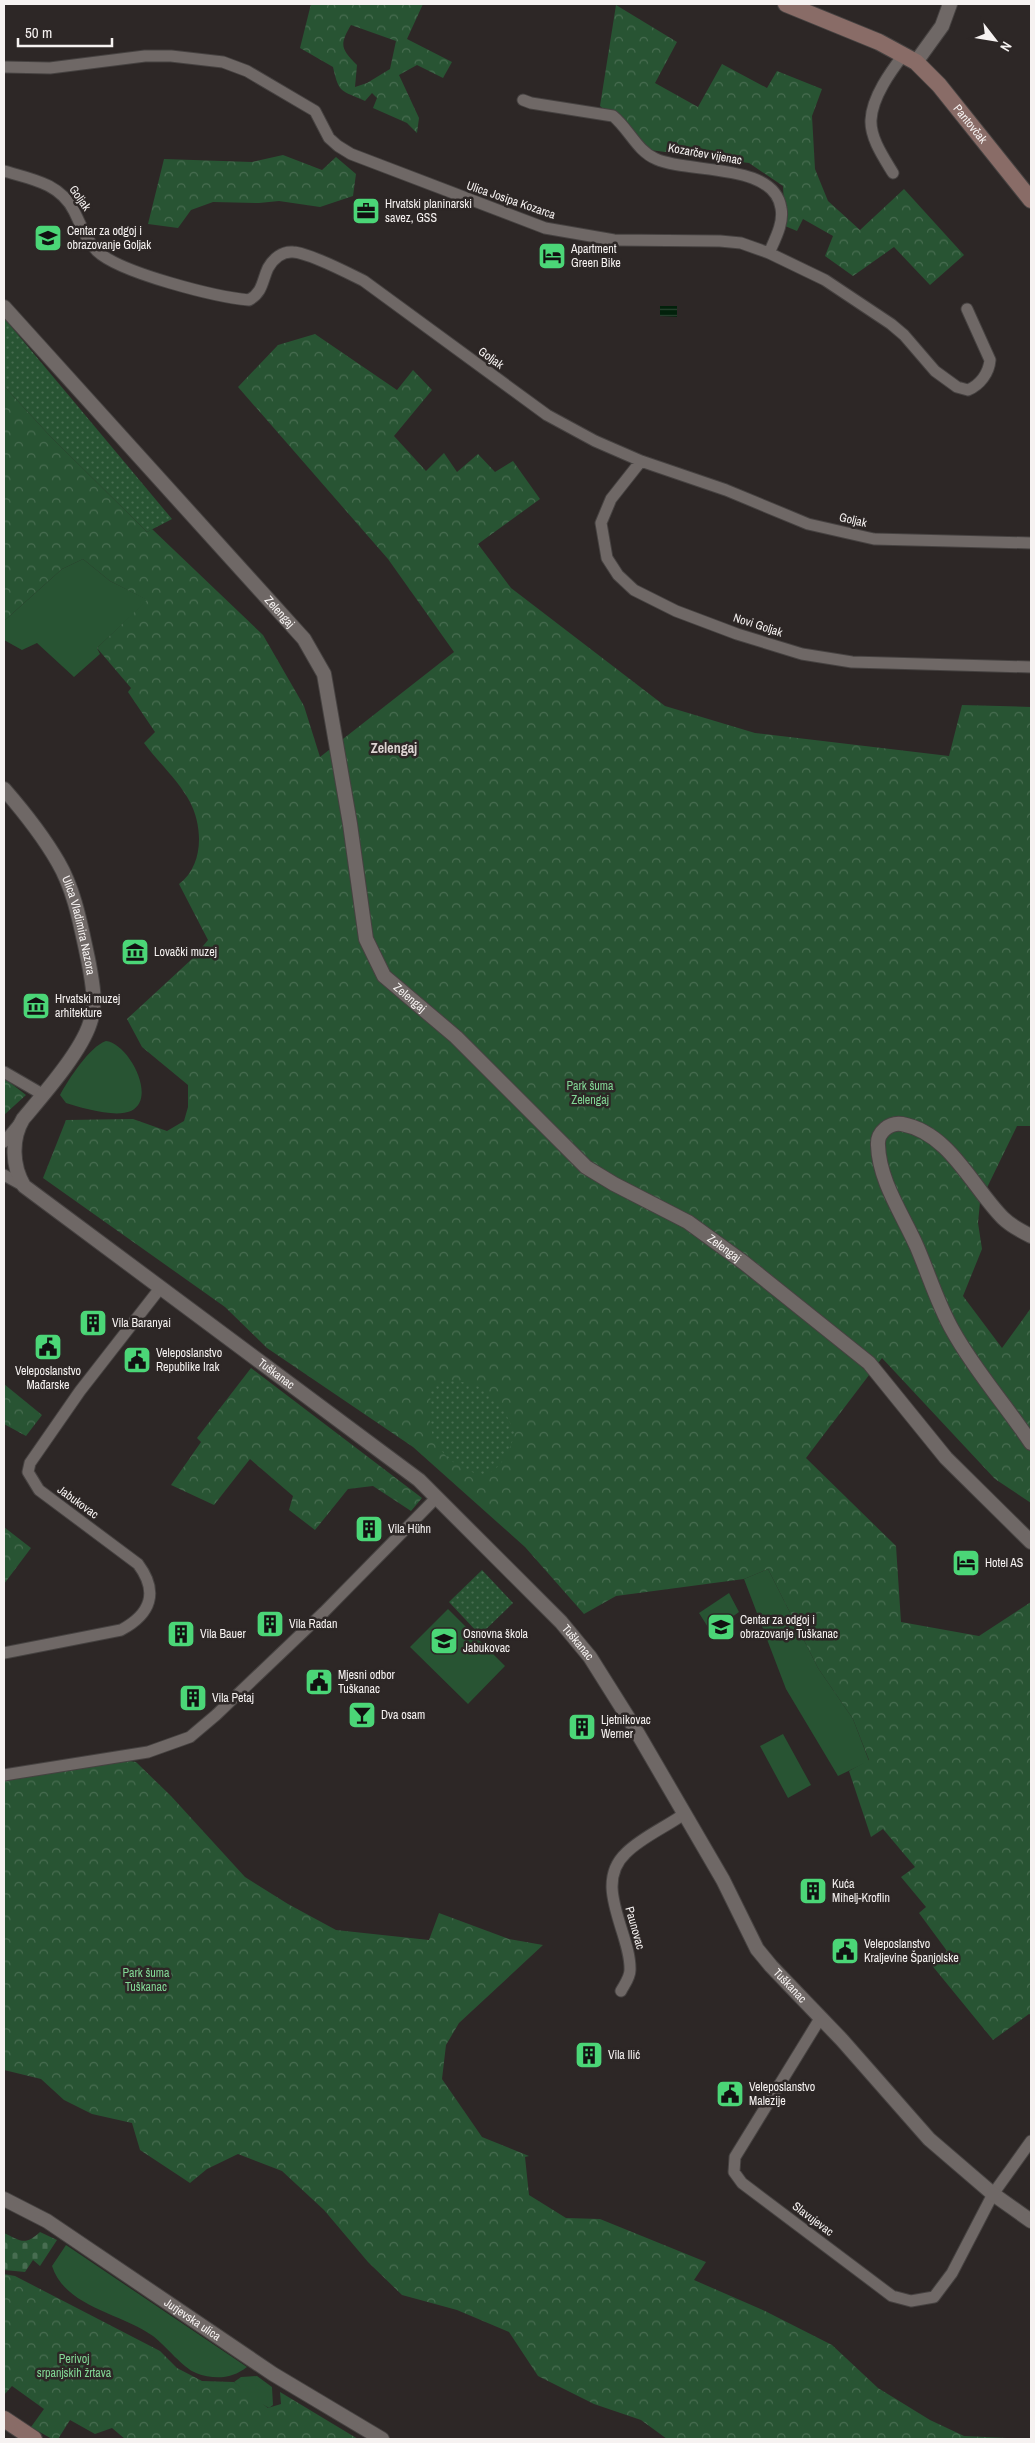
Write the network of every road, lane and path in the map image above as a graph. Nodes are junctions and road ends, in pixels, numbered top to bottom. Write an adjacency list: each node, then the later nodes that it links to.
1 (786, 4): 3 (main road, Pantovčak)
2 (950, 4): 3 (street)
3 (910, 58): 7 (street); 8 (main road, Pantovčak)
4 (4, 67): 9 (street, Ulica Josipa Kozarca)
5 (522, 100): 9 (street, Kozarčev vijenac)
6 (4, 170): 12 (street, Goljak)
7 (893, 173)
8 (1031, 200)
9 (769, 252): 11 (street, Ulica Josipa Kozarca)
10 (4, 307): 26 (street, Zelengaj)
11 (966, 309)
12 (641, 461): 13 (street, Goljak); 14 (street, Novi Goljak)
13 (1031, 543)
14 (1031, 667)
15 (4, 789): 17 (street, Ulica Vladimira Nazora)
16 (4, 1072): 17 (street)
17 (42, 1094): 18 (street, Ulica Vladimira Nazora)
18 (23, 1119): 19 (street, Ulica Vladimira Nazora); 21 (street, Ulica Vladimira Nazora)
19 (4, 1142)
20 (4, 1175): 21 (street, Tuškanac)
21 (24, 1186): 23 (street, Tuškanac)
22 (1031, 1236): 24 (street)
23 (161, 1287): 25 (street, Tuškanac); 29 (street, Jabukovac)
24 (1031, 1443)
25 (438, 1497): 30 (street); 31 (street, Tuškanac)
26 (1006, 1518): 27 (street); 28 (street, Zelengaj)
27 (1031, 1528)
28 (1031, 1542)
29 (4, 1653)
30 (4, 1775)
31 (684, 1814): 32 (street, Paunovac); 33 (street, Tuškanac)
32 (620, 1991)
33 (821, 2017): 35 (street, Tuškanac); 35 (street, Slavujevac)
34 (1031, 2141): 35 (street, Slavujevac)
35 (993, 2194): 37 (street, Tuškanac)
36 (4, 2199): 40 (street, Jurjevska ulica)
37 (1031, 2221)
38 (4, 2419): 39 (main road)
39 (34, 2439)
40 (382, 2439)

